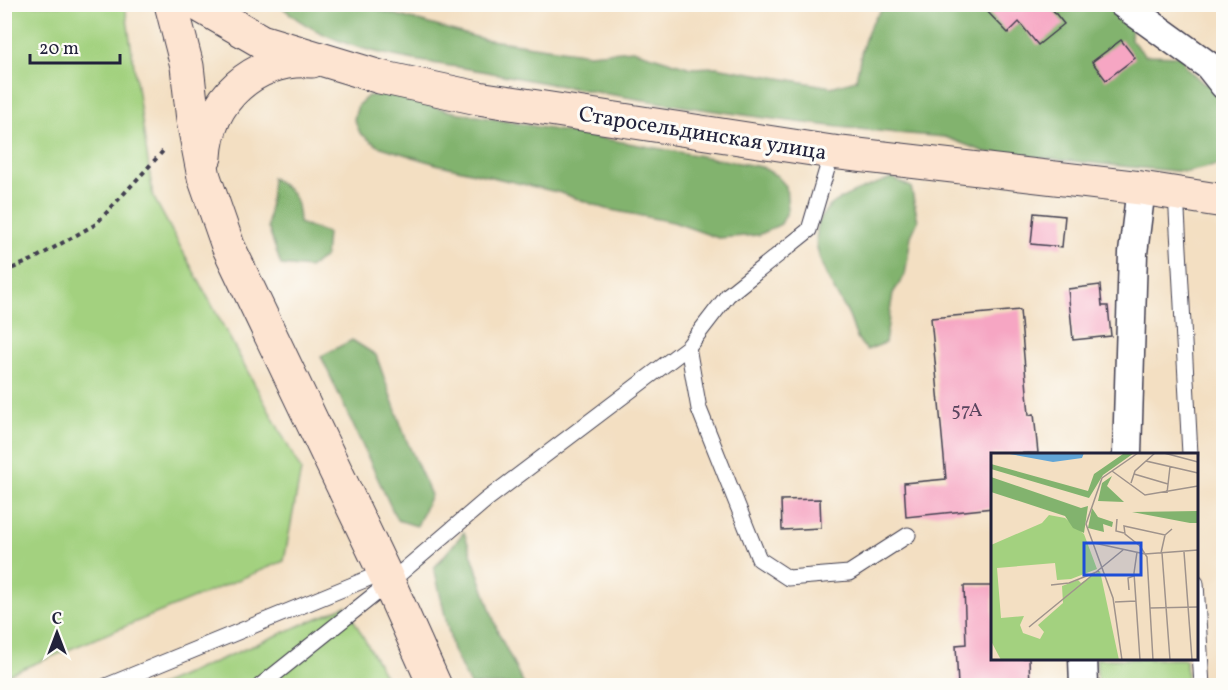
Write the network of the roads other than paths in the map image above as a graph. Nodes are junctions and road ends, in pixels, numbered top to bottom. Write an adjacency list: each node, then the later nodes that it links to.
1 (171, 4): 7 (street)
2 (197, 4): 4 (street, Старосельдинская улица)
3 (1123, 4): 5 (street)
4 (323, 61): 6 (street, Старосельдинская улица); 7 (street)
5 (1224, 85)
6 (832, 152): 8 (street, Старосельдинская улица); 11 (lane)
7 (204, 177): 15 (street)
8 (1141, 188): 9 (street, Старосельдинская улица); 12 (street)
9 (1176, 193): 10 (street, Старосельдинская улица); 13 (lane)
10 (1224, 201)
11 (688, 347): 14 (lane); 15 (lane)
12 (1127, 453)
13 (1190, 453)
14 (908, 535)
15 (386, 577): 18 (lane); 19 (lane); 20 (street)
16 (1198, 604): 22 (lane)
17 (1083, 660): 21 (street)
18 (106, 686)
19 (260, 686)
20 (435, 686)
21 (1084, 686)
22 (1202, 686)

